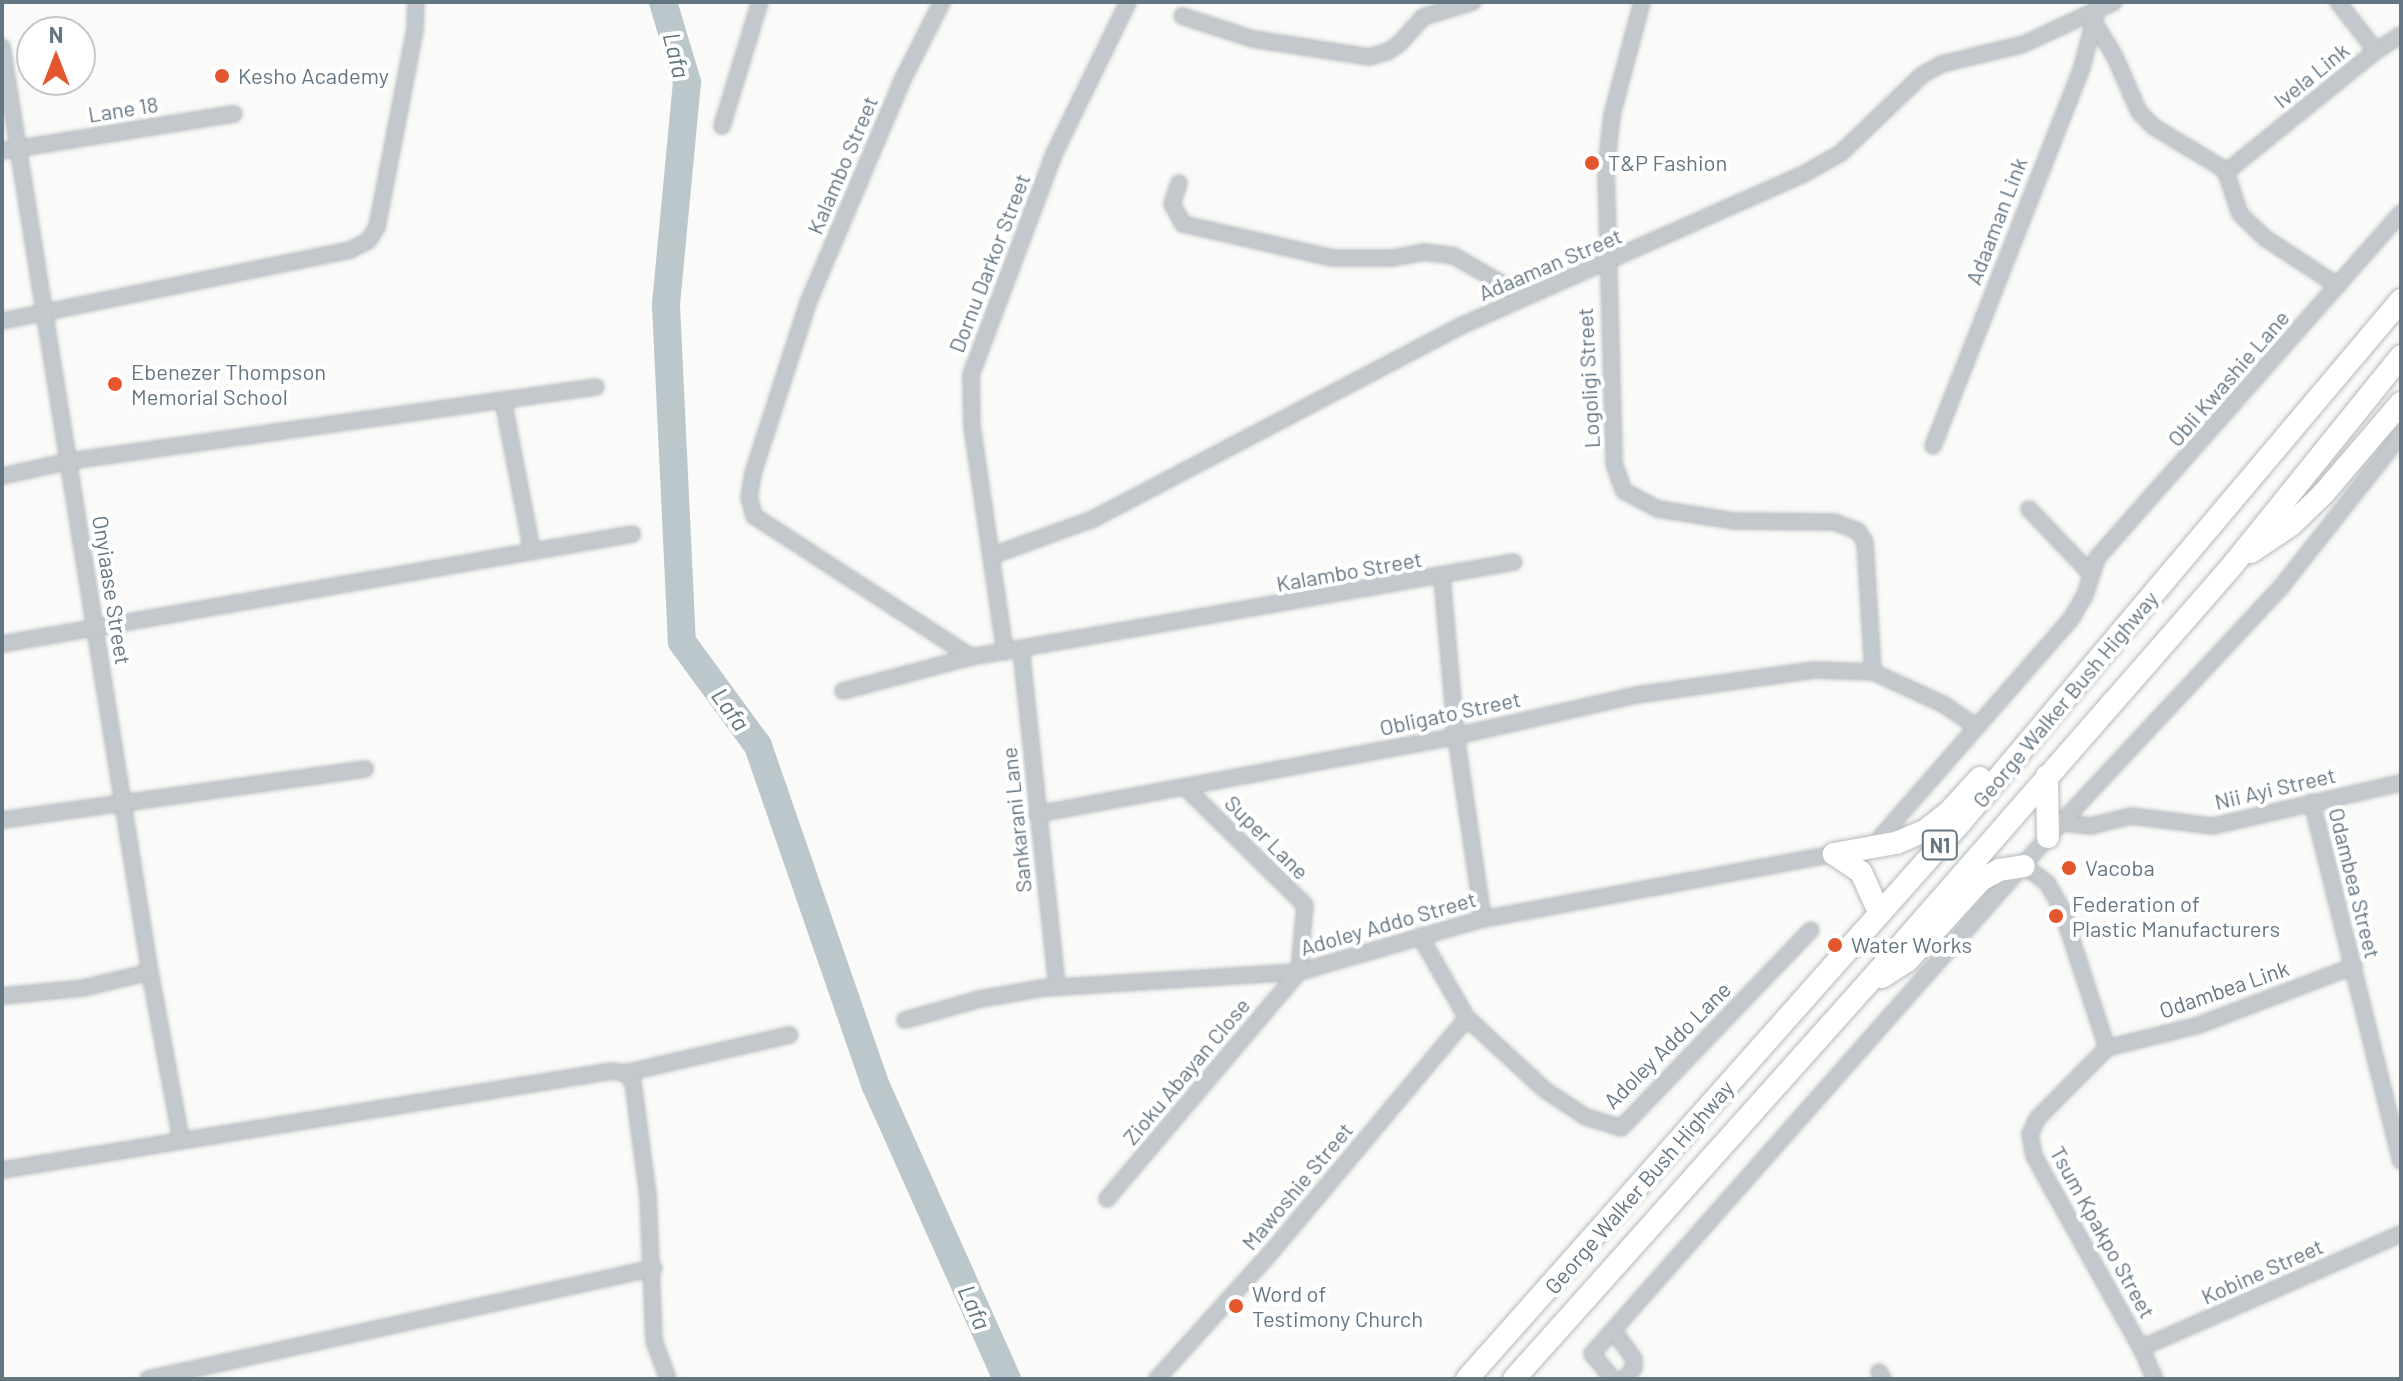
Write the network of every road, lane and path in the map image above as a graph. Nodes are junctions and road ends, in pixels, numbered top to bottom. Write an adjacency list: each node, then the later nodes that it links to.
1 (416, 2): 25 (street)
2 (760, 2): 15 (street)
3 (942, 2): 48 (street, Kalambo Street)
4 (1128, 2): 38 (street, Dornu Darkor Street)
5 (1473, 2): 9 (street)
6 (1642, 2): 21 (street, Logoligi Street)
7 (2114, 2): 10 (street, Adaaman Street)
8 (2338, 2): 13 (street, Ivela Link)
9 (1182, 16)
10 (2095, 16): 18 (street); 21 (street, Adaaman Street); 32 (street, Adaaman Link)
11 (2401, 35): 13 (street)
12 (2, 47): 16 (street, Onyiaase Street)
13 (2376, 51): 18 (street, Ivela Link)
14 (234, 114): 16 (street, Lane 18)
15 (722, 126)
16 (19, 148): 17 (street, Lane 18); 25 (street, Onyiaase Street)
17 (2, 151)
18 (2226, 172): 22 (street)
19 (1179, 183): 23 (street)
20 (2401, 213): 22 (street, Obli Kwashie Lane)
21 (1606, 265): 23 (street, Adaaman Street); 49 (street, Logoligi Street)
22 (2338, 286): 41 (street, Obli Kwashie Lane)
23 (1525, 297): 38 (street, Adaaman Street)
24 (2401, 300): 44 (highway, George Walker Bush Highway / N1)
25 (47, 312): 26 (street); 33 (street, Onyiaase Street)
26 (2, 321)
27 (2401, 356): 40 (highway, George Walker Bush Highway / N1)
28 (596, 387): 29 (street)
29 (503, 400): 33 (street); 37 (street)
30 (2401, 403): 40 (highway)
31 (2401, 435): 61 (street)
32 (1933, 446)
33 (70, 461): 34 (street); 43 (street, Onyiaase Street)
34 (2, 476)
35 (2029, 509): 41 (street)
36 (632, 534): 37 (street)
37 (532, 551): 43 (street)
38 (991, 556): 47 (street, Dornu Darkor Street)
39 (1514, 562): 42 (street)
40 (2231, 567): 54 (highway, George Walker Bush Highway / N1)
41 (2090, 573): 51 (street)
42 (1442, 577): 46 (street, Kalambo Street); 52 (street, Kalambo Street)
43 (95, 626): 45 (street); 57 (street, Onyiaase Street)
44 (2122, 632): 62 (highway); 65 (highway, George Walker Bush Highway / N1)
45 (2, 644)
46 (1021, 649): 47 (street, Kalambo Street); 59 (street, Sankarani Lane)
47 (1005, 652): 48 (street, Kalambo Street)
48 (971, 657): 50 (street, Kalambo Street)
49 (1873, 672): 51 (street); 52 (street, Obligato Street)
50 (843, 691)
51 (1977, 727): 62 (street)
52 (1456, 736): 56 (street, Obligato Street); 66 (street, Kalambo Street)
53 (365, 769): 57 (street)
54 (2047, 776): 61 (highway); 72 (highway, George Walker Bush Highway / N1)
55 (2401, 783): 58 (street, Nii Ayi Street)
56 (1185, 787): 59 (street, Obligato Street); 71 (street, Super Lane)
57 (125, 801): 60 (street); 70 (street, Onyiaase Street)
58 (2312, 802): 61 (street, Nii Ayi Street); 69 (street, Odambea Street)
59 (1037, 814): 73 (street, Sankarani Lane)
60 (2, 820)
61 (2056, 830): 64 (street)
62 (1872, 847): 63 (highway)
63 (1834, 854): 65 (highway); 66 (street, Adoley Addo Street)
64 (2024, 866): 72 (highway); 78 (street); 86 (street)
65 (1879, 912): 91 (highway, George Walker Bush Highway / N1)
66 (1483, 919): 68 (street, Adoley Addo Street)
67 (1811, 930): 75 (street, Adoley Addo Lane)
68 (1420, 936): 71 (street, Adoley Addo Street); 75 (street, Adoley Addo Lane)
69 (2354, 966): 78 (street, Odambea Link); 81 (street, Odambea Street)
70 (150, 972): 74 (street); 80 (street, Onyiaase Street)
71 (1299, 972): 73 (street, Adoley Addo Street); 83 (street, Zioku Abayan Close)
72 (1867, 984): 92 (highway, George Walker Bush Highway / N1)
73 (1057, 987): 76 (street, Adoley Addo Street)
74 (2, 996)
75 (1467, 1018): 90 (street, Mawoshie Street)
76 (905, 1020)
77 (790, 1035): 79 (street)
78 (2107, 1048): 87 (street, Tsum Kpakpo Street)
79 (625, 1073): 80 (street); 85 (street)
80 (181, 1139): 82 (street)
81 (2401, 1161)
82 (2, 1170)
83 (1107, 1199)
84 (2401, 1234): 87 (street, Kobine Street)
85 (654, 1268): 88 (street); 89 (street)
86 (1613, 1330): 93 (street); 94 (street)
87 (2141, 1348): 95 (street, Tsum Kpakpo Street)
88 (148, 1379)
89 (668, 1379)
90 (1157, 1379)
91 (1467, 1379)
92 (1514, 1379)
93 (1613, 1379)
94 (1624, 1379)
95 (2155, 1379)

